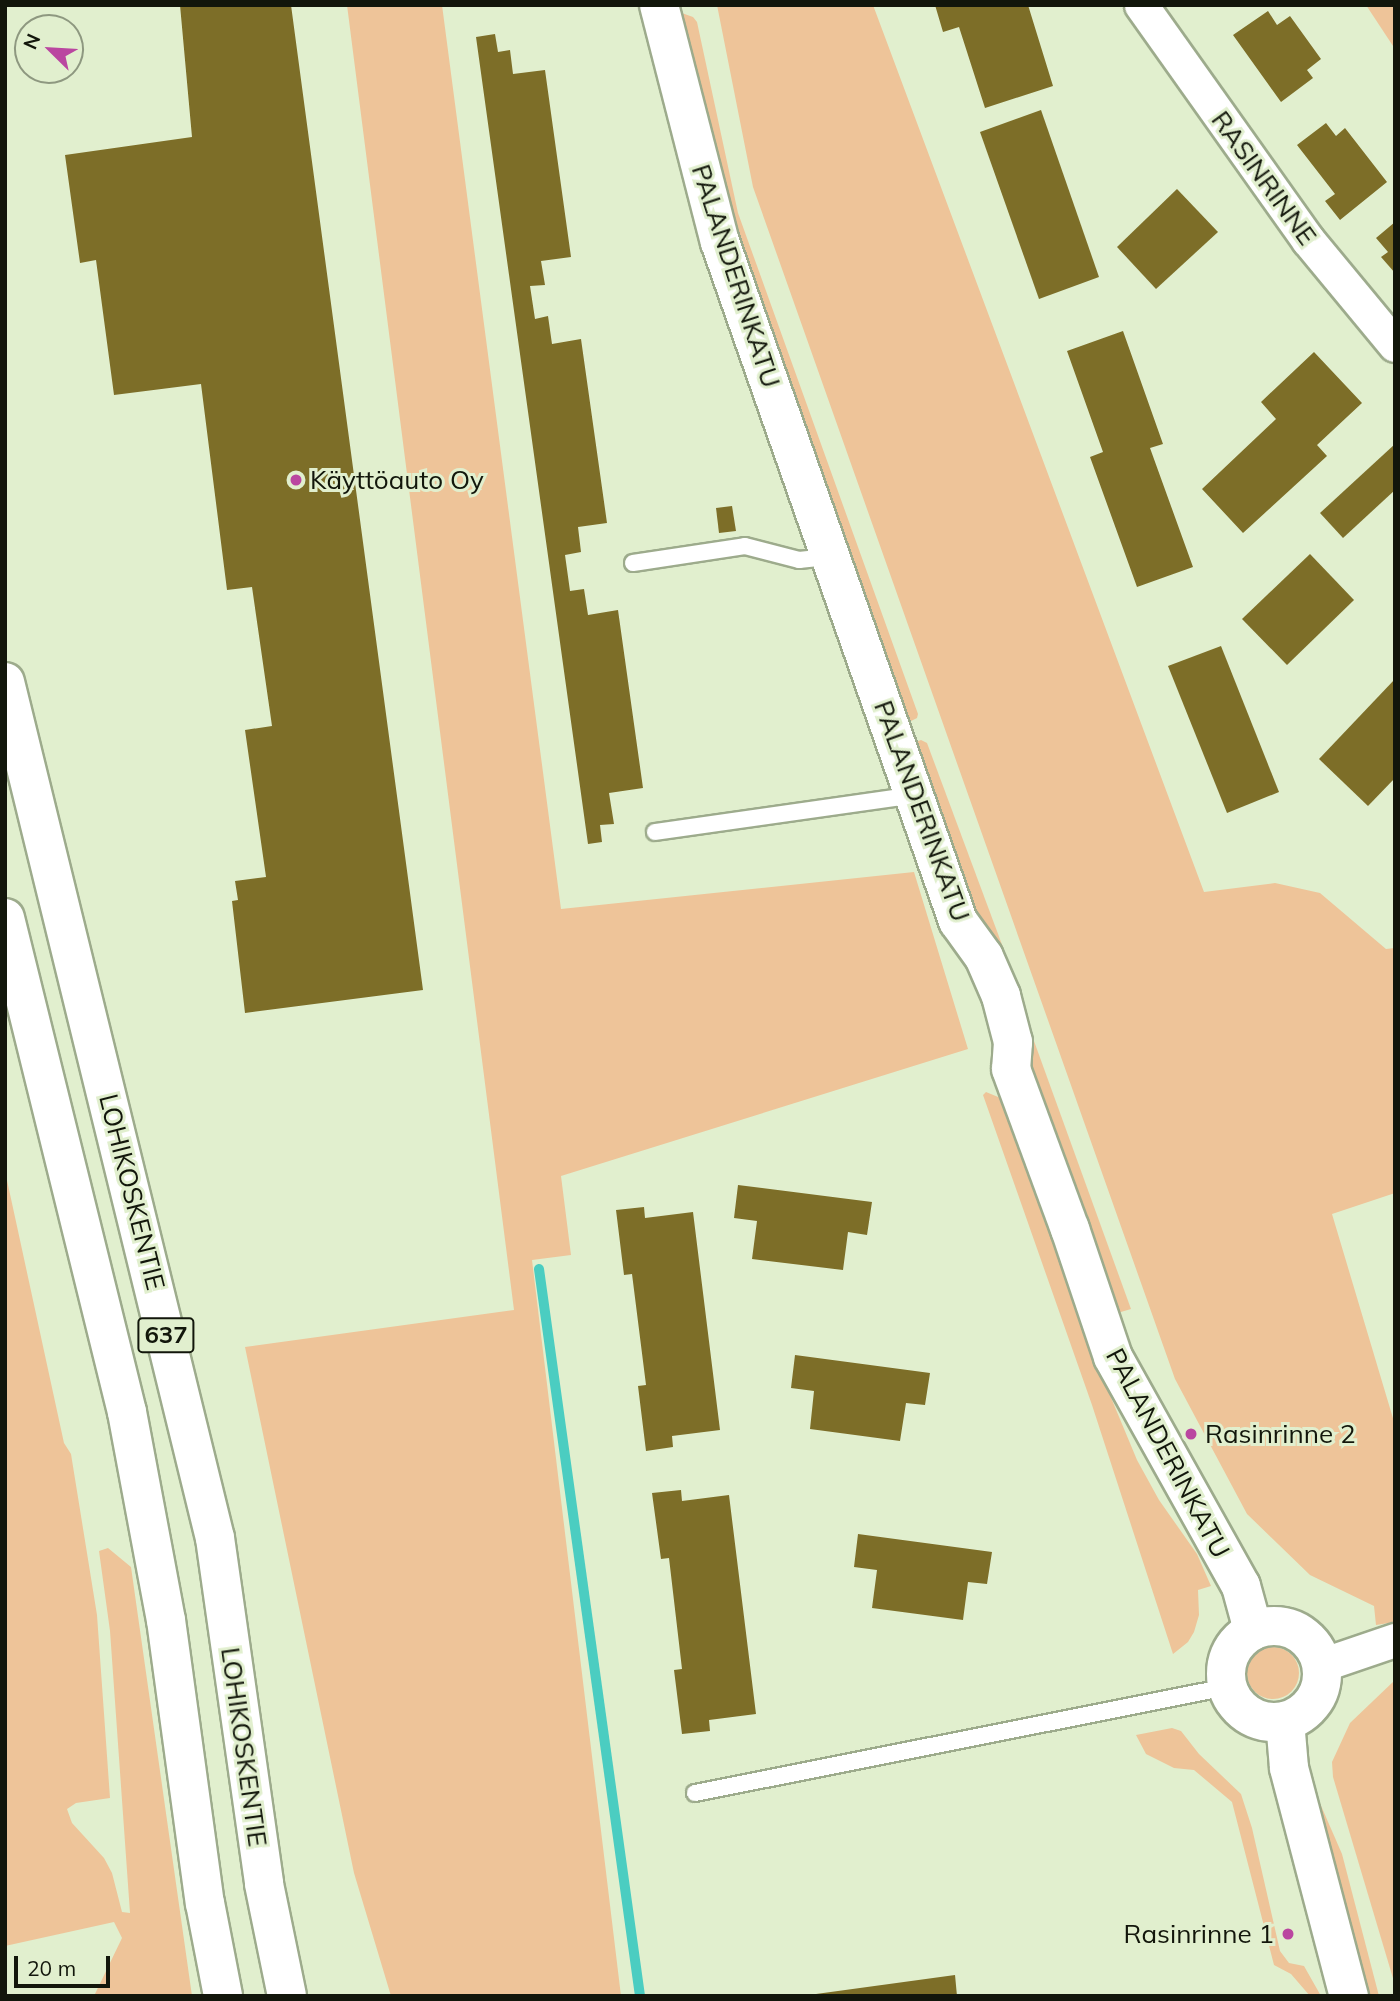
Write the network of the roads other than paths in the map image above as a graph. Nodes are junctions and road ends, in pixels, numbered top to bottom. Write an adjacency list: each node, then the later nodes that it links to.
1 (659, 5): 4 (main road, PALANDERINKATU)
2 (1141, 5): 3 (street, RASINRINNE)
3 (1395, 345)
4 (832, 557): 5 (lane); 7 (main road, PALANDERINKATU)
5 (633, 563)
6 (5, 682): 17 (main road, LOHIKOSKENTIE / 637)
7 (914, 795): 8 (lane); 10 (main road, PALANDERINKATU)
8 (655, 832)
9 (5, 918): 16 (main road, 637)
10 (1252, 1630): 12 (main road); 13 (main road)
11 (1395, 1640): 12 (street)
12 (1321, 1665): 14 (main road)
13 (1227, 1688): 14 (main road); 15 (lane)
14 (1285, 1721): 18 (main road)
15 (695, 1793)
16 (223, 1996)
17 (287, 1996)
18 (1349, 1996)

